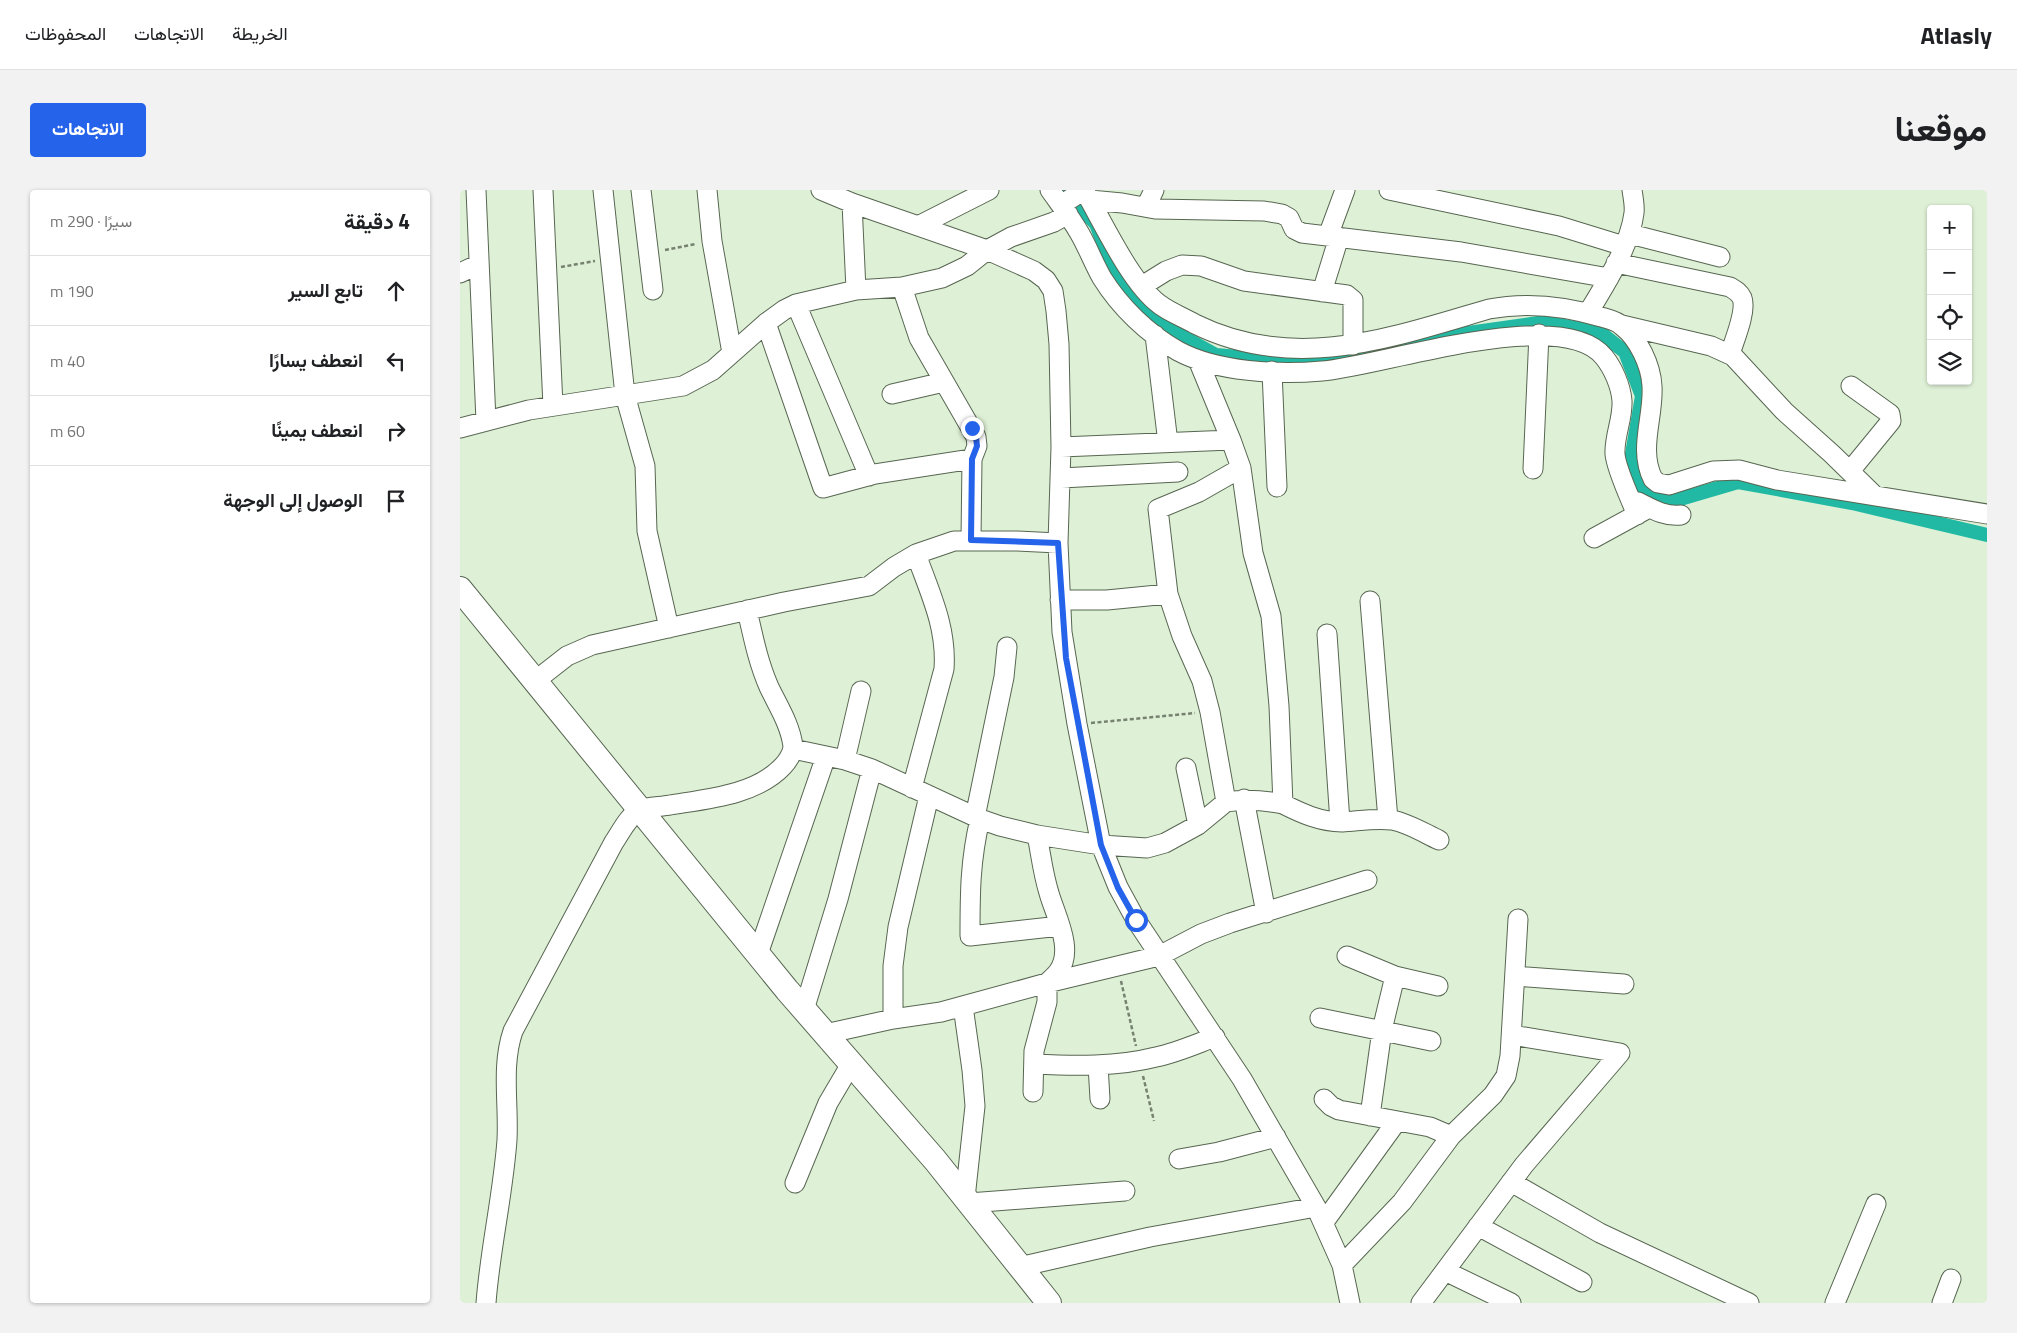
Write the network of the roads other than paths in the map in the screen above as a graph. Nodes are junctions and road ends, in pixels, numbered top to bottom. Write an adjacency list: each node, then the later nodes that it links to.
1 (476, 190): 20 (street)
2 (543, 190): 43 (street)
3 (603, 190): 42 (street)
4 (641, 190): 25 (street)
5 (707, 190): 35 (street)
6 (821, 190): 13 (street)
7 (989, 190): 15 (street)
8 (1154, 190): 14 (street)
9 (1345, 190): 16 (street)
10 (1389, 190): 17 (street)
11 (1632, 190): 17 (street)
12 (1073, 198): 14 (street); 18 (street); 23 (street); 33 (street)
13 (852, 203): 15 (street); 26 (street)
14 (1146, 207): 16 (street)
15 (918, 226): 18 (street)
16 (1334, 237): 21 (street); 27 (street)
17 (1627, 240): 19 (street); 21 (street)
18 (987, 250): 24 (street); 48 (street)
19 (1720, 257)
20 (479, 264): 22 (street); 44 (street)
21 (1613, 271): 29 (street); 36 (street)
22 (460, 273)
23 (1142, 286): 27 (street); 34 (street)
24 (902, 287): 26 (street); 39 (street)
25 (652, 290)
26 (856, 290): 28 (street)
27 (1322, 292): 34 (street)
28 (796, 304): 30 (street); 54 (street)
29 (1588, 313): 31 (street); 34 (street)
30 (766, 323): 35 (street); 54 (street)
31 (1622, 325): 36 (street); 57 (street)
32 (1539, 334): 38 (street); 52 (street); 59 (street)
33 (1155, 335): 37 (street); 47 (street)
34 (1353, 345)
35 (732, 353): 42 (street)
36 (1730, 354): 51 (street)
37 (1198, 360): 38 (street); 46 (street)
38 (1272, 371): 56 (street)
39 (944, 382): 41 (street); 49 (street)
40 (1851, 386): 51 (street)
41 (892, 394)
42 (625, 395): 43 (street); 71 (street)
43 (553, 406): 44 (street)
44 (486, 421): 45 (street)
45 (460, 428)
46 (1231, 440): 47 (street); 50 (street)
47 (1168, 442): 48 (street)
48 (1061, 447): 55 (street)
49 (972, 459): 54 (street); 63 (street)
50 (1241, 468): 67 (street); 84 (street)
51 (1847, 468): 57 (street); 58 (street)
52 (1534, 469)
53 (1178, 472): 55 (street)
54 (869, 476)
55 (1061, 478): 64 (street)
56 (1277, 487)
57 (1822, 487): 58 (street)
58 (1875, 496): 60 (street)
59 (1639, 507): 61 (street); 62 (street)
60 (1987, 514)
61 (1681, 515)
62 (1594, 538)
63 (971, 540): 64 (street); 65 (street)
64 (1058, 543): 68 (street)
65 (916, 554): 70 (street); 81 (street)
66 (460, 589): 74 (main road)
67 (1168, 594): 68 (street); 83 (street)
68 (1060, 600): 92 (street)
69 (1370, 601): 87 (street)
70 (747, 610): 71 (street); 76 (street)
71 (670, 628): 74 (street)
72 (1326, 634): 88 (street)
73 (1008, 647): 86 (street)
74 (535, 681): 85 (main road)
75 (861, 691): 78 (street)
76 (793, 749): 77 (street); 85 (street)
77 (826, 756): 78 (street); 97 (street)
78 (845, 760): 80 (street)
79 (1186, 768): 89 (street)
80 (872, 769): 81 (street); 106 (street)
81 (912, 788): 82 (street)
82 (929, 796): 86 (street); 108 (street)
83 (1235, 800): 84 (street); 89 (street); 94 (street)
84 (1282, 804): 88 (street)
85 (640, 810): 97 (main road); 137 (street)
86 (977, 818): 90 (street); 96 (street)
87 (1388, 820): 88 (street); 91 (street)
88 (1340, 822)
89 (1198, 825): 92 (street)
90 (1038, 835): 92 (street); 96 (street)
91 (1439, 840)
92 (1101, 845): 98 (street)
93 (1367, 880): 94 (street)
94 (1266, 913): 98 (street)
95 (1518, 919): 101 (street)
96 (1060, 926): 102 (street)
97 (758, 954): 106 (main road)
98 (1159, 956): 102 (street); 112 (street)
99 (1347, 956): 100 (street)
100 (1396, 976): 104 (street); 109 (street)
101 (1515, 976): 103 (street); 111 (street)
102 (1047, 983): 105 (street); 115 (street)
103 (1624, 984)
104 (1438, 986)
105 (963, 1006): 108 (street); 128 (street)
106 (804, 1010): 110 (main road)
107 (1320, 1018): 109 (street)
108 (892, 1019): 110 (street)
109 (1382, 1030): 113 (street); 120 (street)
110 (825, 1034): 114 (main road)
111 (1512, 1035): 122 (street); 125 (street)
112 (1215, 1037): 116 (street); 123 (street)
113 (1431, 1040)
114 (851, 1064): 126 (street); 128 (main road)
115 (1034, 1064): 116 (street); 117 (street)
116 (1098, 1065): 118 (street)
117 (1033, 1092)
118 (1100, 1099)
119 (1324, 1099): 120 (street)
120 (1370, 1116): 121 (street)
121 (1397, 1121): 122 (street); 130 (street)
122 (1451, 1136): 132 (street)
123 (1276, 1137): 124 (street); 130 (street)
124 (1179, 1159)
125 (1511, 1182): 131 (street); 142 (street)
126 (795, 1183)
127 (1125, 1191): 128 (street)
128 (967, 1200): 133 (main road)
129 (1876, 1204): 143 (street)
130 (1320, 1214): 132 (street); 133 (street)
131 (1478, 1226): 134 (street); 136 (street)
132 (1342, 1265): 139 (street)
133 (1019, 1267): 138 (main road)
134 (1445, 1271): 140 (street); 141 (street)
135 (1951, 1279): 144 (street)
136 (1582, 1282)
137 (486, 1303)
138 (1049, 1303)
139 (1350, 1303)
140 (1421, 1303)
141 (1511, 1303)
142 (1749, 1303)
143 (1835, 1303)
144 (1942, 1303)

